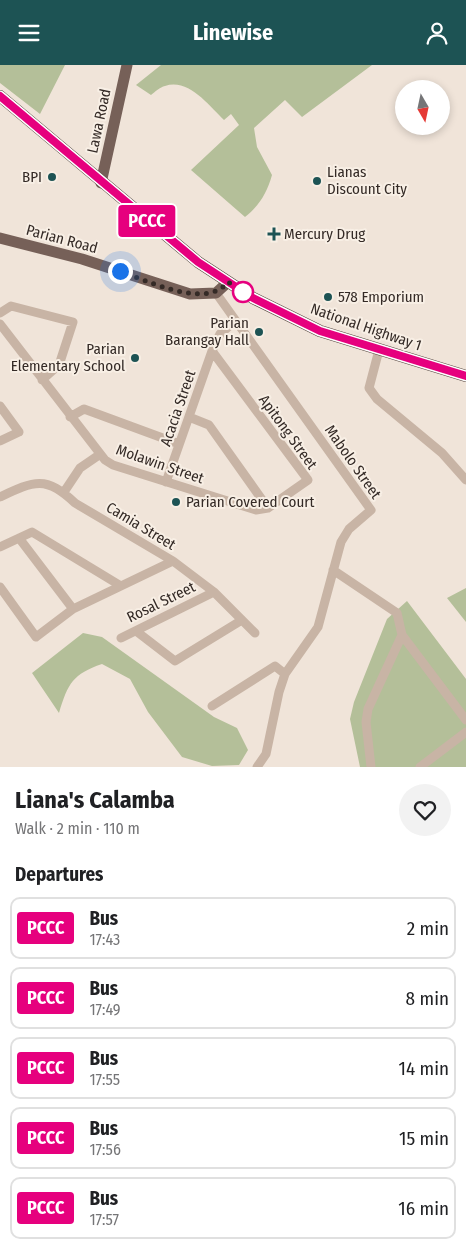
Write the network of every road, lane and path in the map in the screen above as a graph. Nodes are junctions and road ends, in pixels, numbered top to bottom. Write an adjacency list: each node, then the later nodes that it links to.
1 (127, 65): 3 (main road, Lawa Road)
2 (0, 96): 3 (highway, National Highway 1)
3 (101, 183): 5 (highway, National Highway 1)
4 (1, 241): 6 (main road, Parian Road)
5 (228, 282): 6 (main road); 10 (highway, National Highway 1)
6 (216, 293): 8 (street, Mabolo Street)
7 (0, 313): 13 (street)
8 (235, 321): 11 (street, Acacia Street); 29 (street, Mabolo Street)
9 (0, 324): 13 (street, Molawin Street)
10 (379, 350): 12 (highway, National Highway 1); 20 (street)
11 (212, 351): 16 (street, Acacia Street); 24 (street, Apitong Street)
12 (466, 376)
13 (42, 380): 15 (street, Molawin Street)
14 (0, 406): 17 (street)
15 (70, 417): 18 (street); 19 (street, Molawin Street)
16 (189, 417): 18 (street, Acacia Street); 24 (street)
17 (0, 441)
18 (179, 444): 21 (street, Acacia Street)
19 (99, 455): 21 (street, Molawin Street); 22 (street)
20 (466, 480)
21 (166, 482): 25 (street, Molawin Street)
22 (64, 492): 23 (street, Camia Street); 28 (street, Camia Street)
23 (0, 497)
24 (268, 508): 25 (street, Apitong Street)
25 (256, 510)
26 (19, 538): 27 (street); 30 (street); 33 (street)
27 (0, 547)
28 (173, 561): 30 (street); 32 (street, Camia Street)
29 (333, 570): 37 (street); 39 (street, Mabolo Street)
30 (121, 586): 33 (street)
31 (0, 587): 33 (street)
32 (214, 592): 34 (street, Camia Street); 35 (street, Rosal Street)
33 (72, 609)
34 (242, 620): 35 (street); 36 (street, Camia Street)
35 (136, 631): 38 (street, Rosal Street)
36 (255, 633)
37 (402, 635): 41 (street); 44 (street)
38 (121, 638)
39 (285, 674): 40 (street); 43 (street, Mabolo Street)
40 (212, 706)
41 (466, 720)
42 (466, 732): 45 (street)
43 (257, 767)
44 (371, 767)
45 (420, 767)

